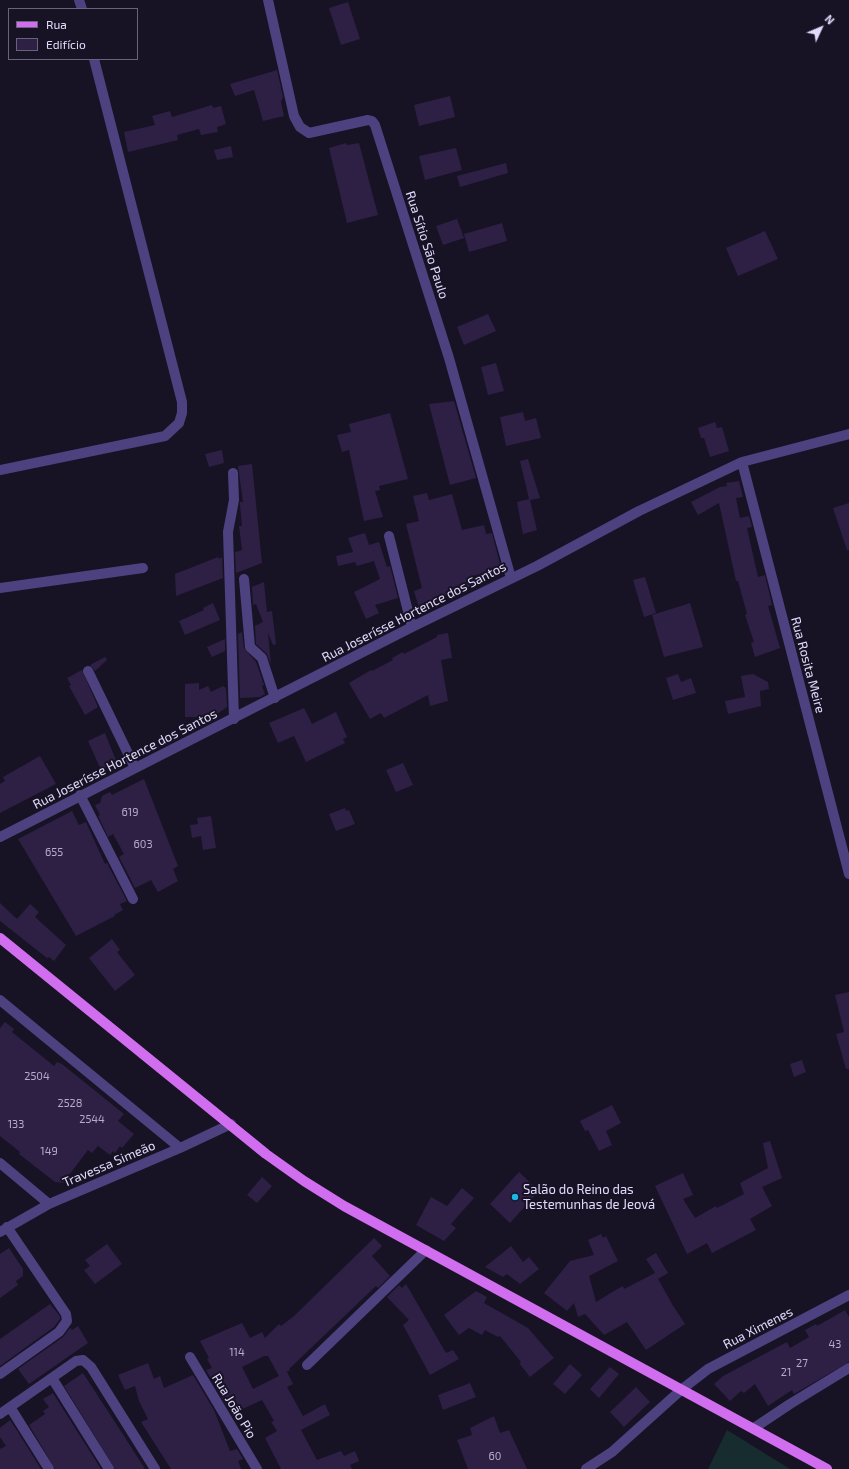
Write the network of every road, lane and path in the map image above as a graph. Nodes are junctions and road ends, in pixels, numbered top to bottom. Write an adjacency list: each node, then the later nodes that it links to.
1 (268, 0): 9 (street, Rua Sítio São Paulo)
2 (94, 60): 5 (street)
3 (849, 434): 4 (street, Rua Joserísse Hortence dos Santos)
4 (742, 462): 9 (street, Rua Joserísse Hortence dos Santos); 19 (street, Rua Rosita Meire)
5 (0, 470)
6 (232, 473): 15 (street)
7 (389, 536): 12 (street)
8 (143, 568): 11 (street)
9 (511, 578): 12 (street, Rua Joserísse Hortence dos Santos)
10 (244, 579): 14 (street)
11 (0, 588)
12 (412, 627): 14 (street, Rua Joserísse Hortence dos Santos)
13 (88, 671): 16 (street)
14 (275, 698): 15 (street, Rua Joserísse Hortence dos Santos)
15 (234, 719): 16 (street, Rua Joserísse Hortence dos Santos)
16 (134, 768): 17 (street, Rua Joserísse Hortence dos Santos)
17 (80, 796): 18 (street, Rua Joserísse Hortence dos Santos); 20 (street)
18 (0, 837)
19 (849, 874)
20 (133, 899)
21 (0, 938): 23 (main road)
22 (0, 1000): 24 (street)
23 (231, 1124): 24 (street, Travessa Simeão); 28 (main road)
24 (180, 1148): 26 (street, Travessa Simeão)
25 (0, 1163): 26 (street)
26 (49, 1204): 27 (street, Travessa Simeão)
27 (3, 1229): 33 (street)
28 (426, 1250): 31 (street); 35 (main road)
29 (849, 1295): 35 (street, Rua Ximenes)
30 (190, 1356): 42 (street, Rua João Pio)
31 (307, 1366)
32 (849, 1368): 38 (street)
33 (0, 1374)
34 (52, 1378): 36 (street); 40 (street); 41 (street)
35 (681, 1390): 38 (main road); 43 (street, Rua Ximenes)
36 (10, 1407): 37 (street); 39 (street)
37 (0, 1414)
38 (754, 1428): 44 (main road)
39 (49, 1469)
40 (109, 1469)
41 (155, 1469)
42 (257, 1469)
43 (586, 1469)
44 (827, 1469)

